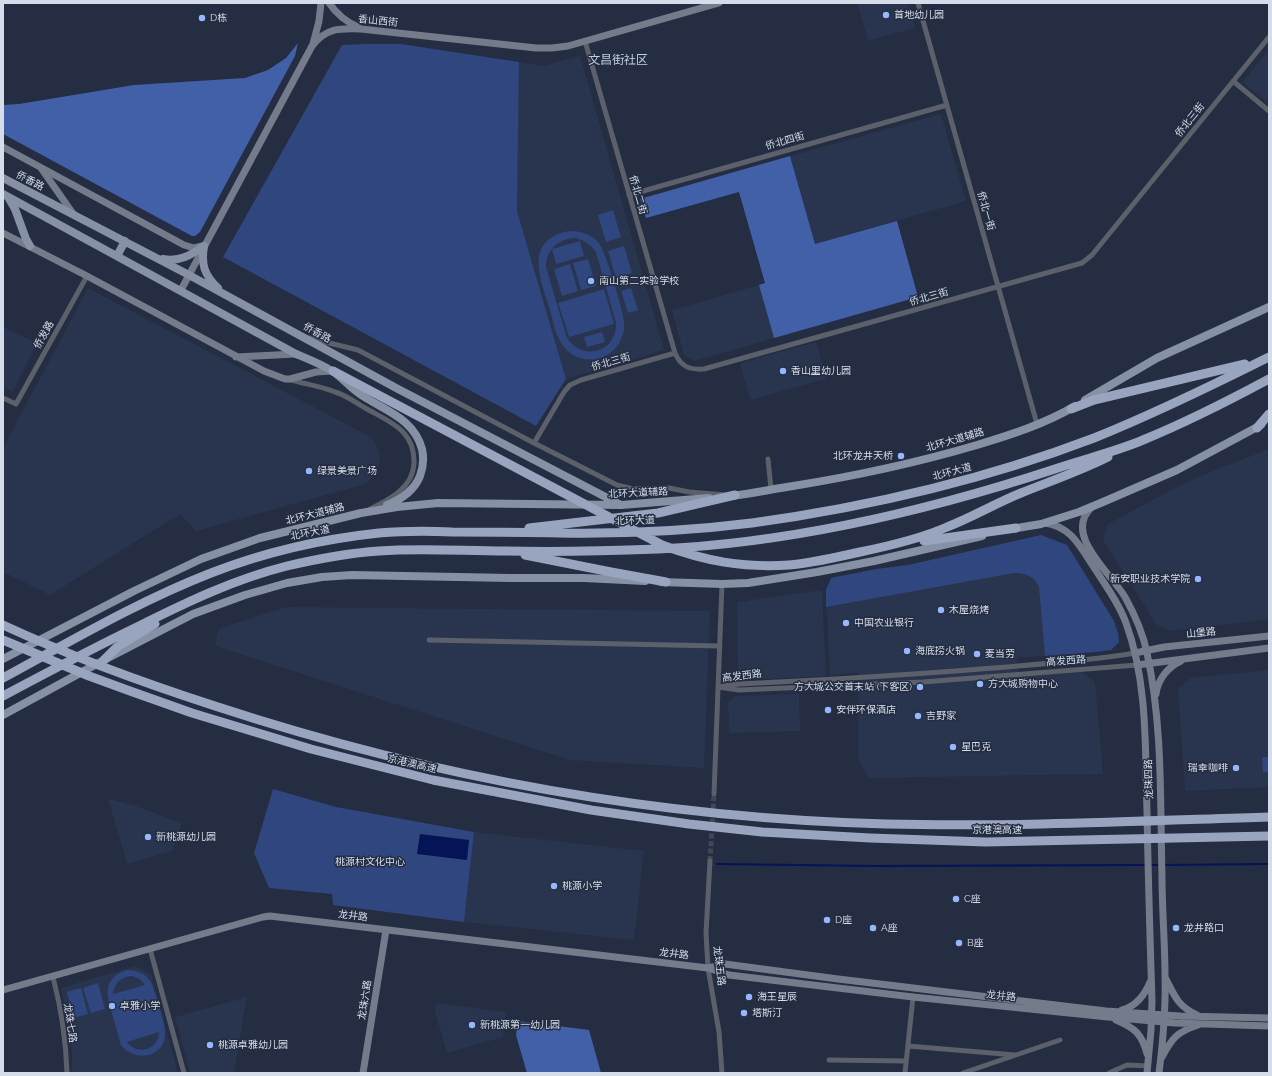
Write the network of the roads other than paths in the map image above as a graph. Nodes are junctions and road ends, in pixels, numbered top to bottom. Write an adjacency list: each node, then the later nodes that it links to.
1 (321, 3): 8 (street)
2 (329, 3): 5 (street)
3 (719, 3): 7 (street, 香山西街)
4 (918, 3): 10 (street, 侨北一街)
5 (361, 29): 7 (street, 香山西街); 8 (street, 香山西街)
6 (1269, 37): 9 (street, 侨北三街)
7 (585, 41): 15 (street, 侨北二街)
8 (312, 46): 21 (street, 香山西街)
9 (1233, 81): 11 (street); 26 (street, 侨北三街)
10 (947, 105): 15 (street, 侨北四街); 26 (street, 侨北一街)
11 (1269, 111)
12 (3, 147): 13 (street)
13 (40, 166): 17 (street); 21 (street)
14 (3, 178): 17 (main road, 侨香路)
15 (629, 195): 32 (street, 侨北二街)
16 (5, 196): 20 (main road); 22 (main road)
17 (74, 215): 19 (main road, 侨香路)
18 (3, 232): 20 (street)
19 (125, 241): 22 (main road); 23 (main road, 侨香路)
20 (30, 246): 25 (street)
21 (204, 246): 23 (main road); 24 (street, 香山西街); 28 (main road)
22 (117, 256): 27 (main road)
23 (157, 258): 24 (main road, 侨香路)
24 (189, 275): 27 (street, 香山西街); 28 (main road, 侨香路)
25 (87, 276): 33 (street); 38 (street, 侨发路)
26 (998, 287): 32 (street, 侨北三街); 43 (street, 侨北一街)
27 (181, 290): 31 (main road)
28 (223, 293): 30 (main road, 侨香路)
29 (1269, 308): 39 (main road, 北环大道辅路)
30 (301, 336): 46 (street); 50 (main road, 侨香路)
31 (296, 354): 33 (street); 35 (main road)
32 (675, 354): 46 (street, 侨北三街)
33 (235, 357): 36 (street)
34 (1269, 357): 39 (highway); 55 (highway, 北环大道)
35 (333, 371): 36 (street); 52 (main road); 56 (highway)
36 (285, 379): 52 (street)
37 (1269, 379): 45 (highway)
38 (3, 398)
39 (1071, 409): 43 (main road, 北环大道辅路)
40 (1269, 414): 44 (highway)
41 (1269, 418): 44 (main road)
42 (1269, 422): 44 (main road)
43 (1037, 424): 48 (main road, 北环大道辅路)
44 (1256, 428): 51 (main road)
45 (1141, 441): 56 (highway); 57 (highway)
46 (534, 443): 49 (street)
47 (768, 459): 48 (street)
48 (771, 489): 49 (main road, 北环大道辅路)
49 (735, 495): 50 (main road, 北环大道辅路); 55 (highway)
50 (621, 505): 52 (main road, 北环大道辅路)
51 (1094, 506): 53 (main road); 67 (street, 龙珠四路)
52 (361, 513): 70 (main road, 北环大道辅路)
53 (1044, 523): 54 (main road); 68 (street, 龙珠四路)
54 (1016, 528): 56 (highway); 59 (main road)
55 (498, 532): 74 (highway, 北环大道)
56 (885, 546)
57 (506, 551): 58 (highway); 60 (highway)
58 (666, 582): 59 (main road); 71 (main road)
59 (722, 584): 65 (street)
60 (179, 606): 71 (highway); 76 (highway)
61 (7, 627): 80 (highway, 京港澳高速)
62 (1269, 636): 67 (street, 山堡路)
63 (3, 640): 81 (highway, 京港澳高速)
64 (429, 640): 65 (street)
65 (720, 646): 75 (street)
66 (1269, 648): 69 (street)
67 (1146, 650): 68 (street, 山堡路); 72 (street, 龙珠四路)
68 (1135, 653): 73 (street, 龙珠四路); 75 (street, 高发西路)
69 (1187, 658): 72 (street); 77 (street)
70 (3, 659)
71 (104, 660): 78 (main road)
72 (1149, 664): 73 (street); 77 (street, 龙珠四路)
73 (1138, 665): 75 (street, 高发西路); 86 (street, 龙珠四路)
74 (3, 678)
75 (718, 687): 79 (street)
76 (3, 696)
77 (1155, 704): 88 (street, 龙珠四路)
78 (3, 715)
79 (714, 794)
80 (1269, 817)
81 (1269, 836)
82 (710, 861): 85 (street, 龙珠五路)
83 (386, 930): 84 (street, 龙井路); 85 (street, 龙井路); 106 (street, 龙珠六路)
84 (150, 949): 87 (street, 龙井路); 105 (street)
85 (708, 968): 90 (street, 龙井路); 91 (street, 龙井路); 107 (street, 龙珠五路)
86 (1151, 974): 91 (street); 92 (street, 龙珠四路)
87 (53, 977): 89 (street, 龙井路); 104 (street, 龙珠七路)
88 (1165, 977): 94 (street, 龙珠四路); 95 (street)
89 (3, 990)
90 (913, 997): 91 (street, 龙井路); 98 (street)
91 (1107, 1014): 92 (street, 龙井路); 103 (street)
92 (1152, 1018): 94 (street, 龙井路); 103 (street, 龙珠四路)
93 (1269, 1018): 95 (street, 龙井路)
94 (1164, 1019): 95 (street, 龙井路); 101 (street, 龙珠四路)
95 (1201, 1020): 96 (street, 龙井路); 101 (street)
96 (1269, 1026)
97 (1060, 1040): 99 (street)
98 (908, 1046): 99 (street); 102 (street)
99 (1015, 1055): 109 (street)
100 (829, 1060): 102 (street)
101 (1161, 1061): 111 (street, 龙珠四路)
102 (906, 1062): 108 (street)
103 (1147, 1070): 110 (street)
104 (66, 1073)
105 (184, 1073)
106 (364, 1073)
107 (722, 1073)
108 (905, 1073)
109 (963, 1073)
110 (1109, 1073)
111 (1159, 1073)

